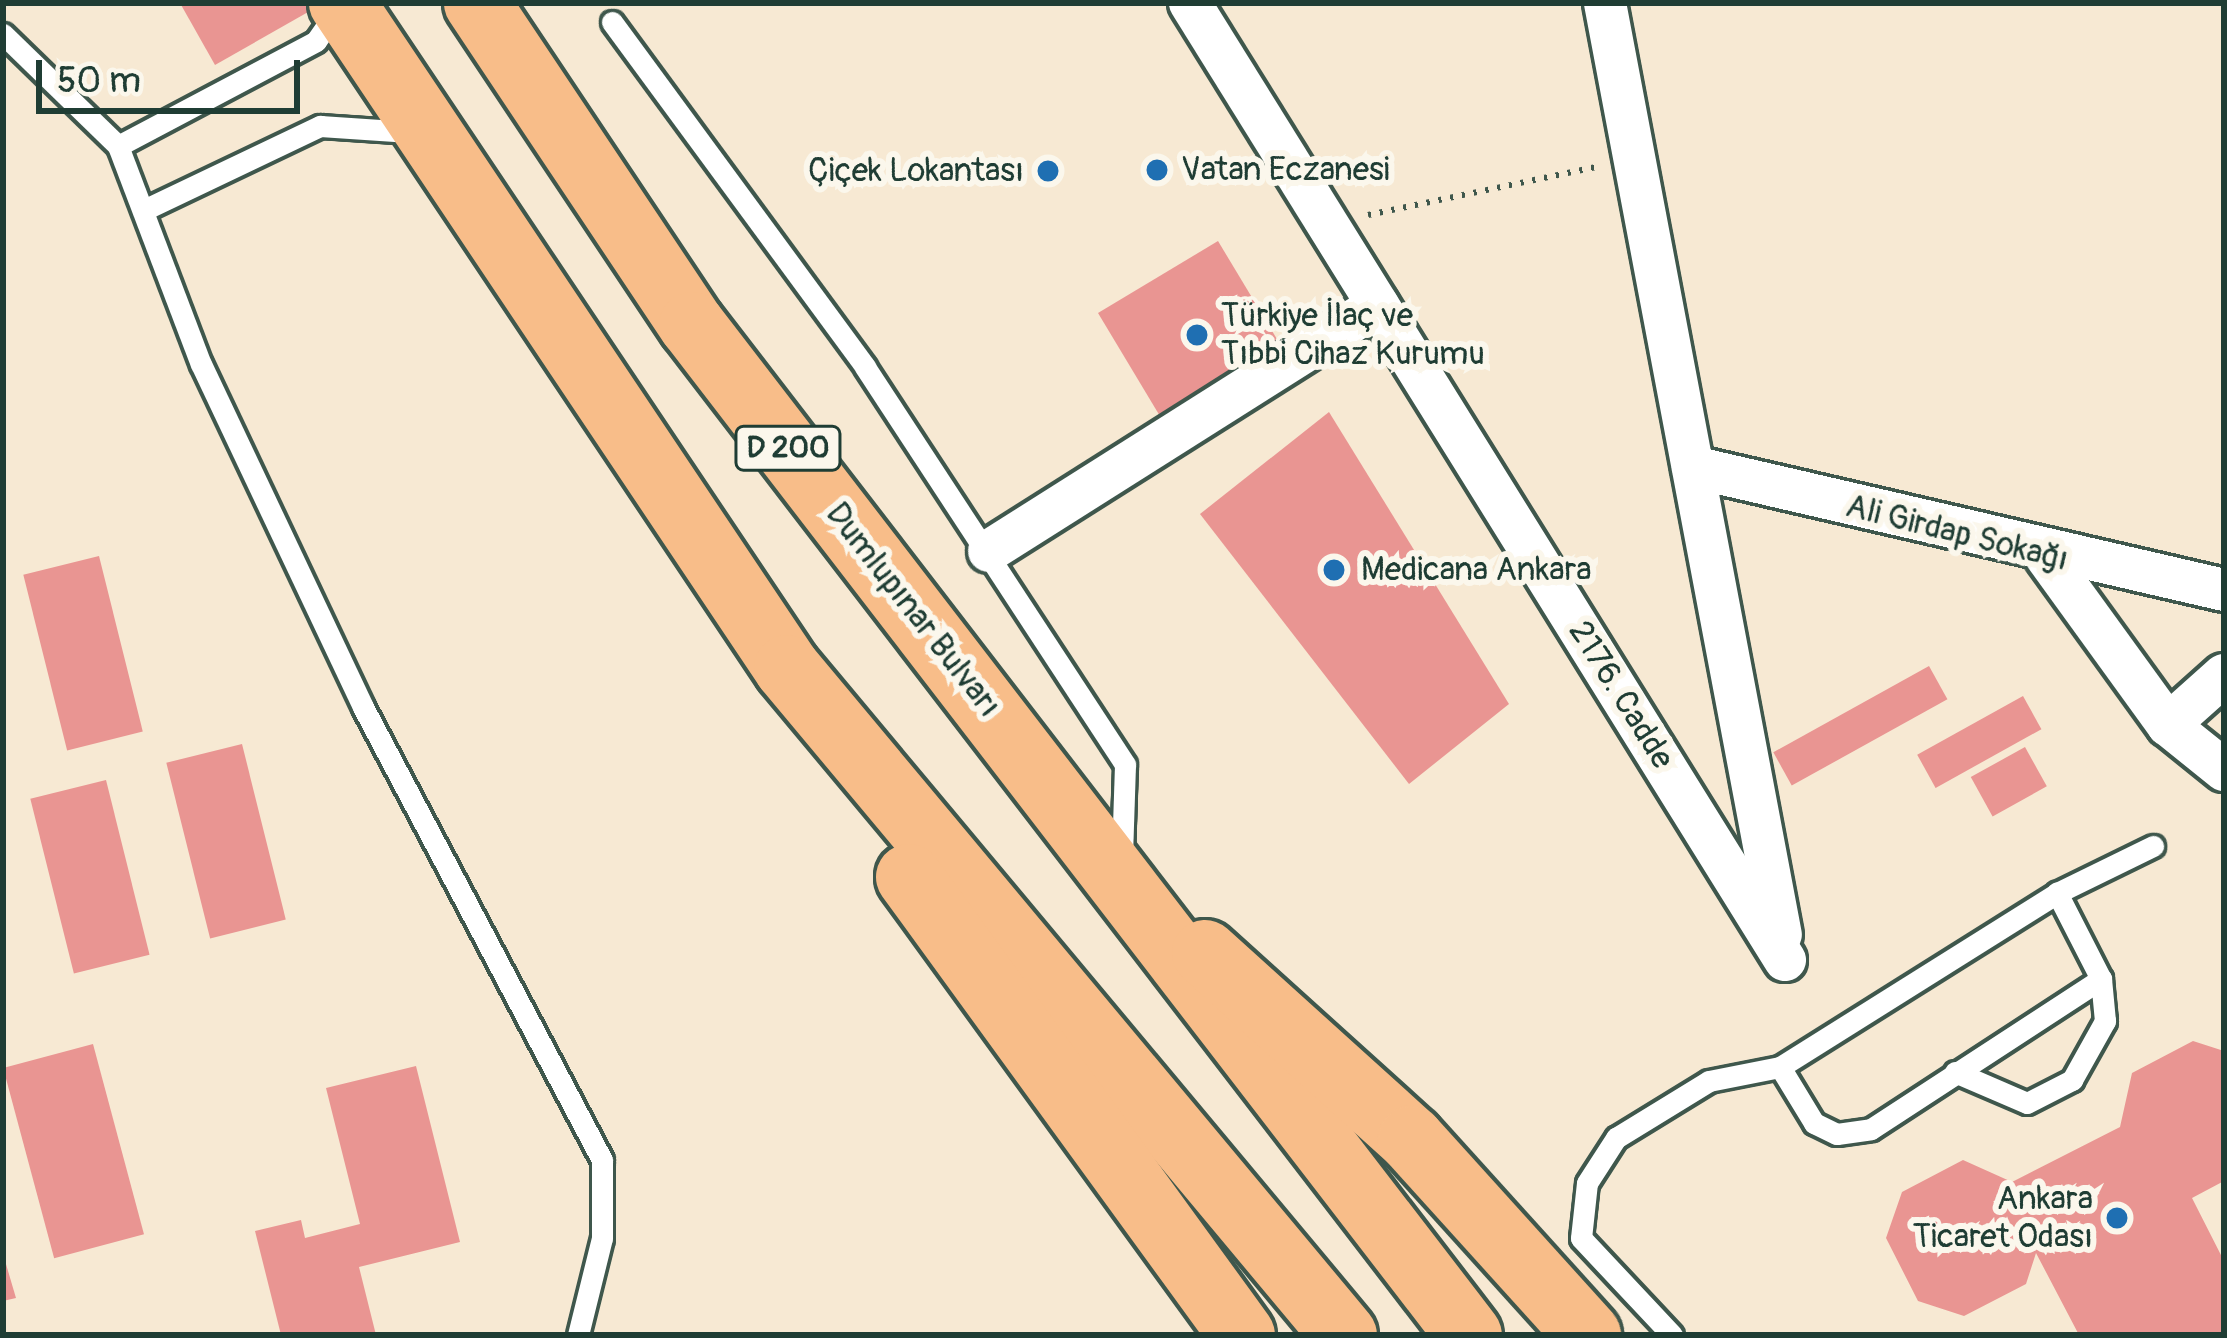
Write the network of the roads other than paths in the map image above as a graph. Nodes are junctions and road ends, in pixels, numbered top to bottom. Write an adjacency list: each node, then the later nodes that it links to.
1 (342, 3): 7 (highway); 8 (lane)
2 (478, 3): 21 (highway, Dumlupınar Bulvarı / D 200)
3 (1190, 3): 10 (street, 2176. Cadde)
4 (1606, 3): 11 (street)
5 (612, 22): 12 (lane)
6 (3, 34): 8 (lane)
7 (424, 136): 9 (lane); 15 (highway)
8 (118, 146): 9 (lane)
9 (148, 208): 25 (lane)
10 (1378, 305): 11 (street, 2176. Cadde); 12 (street)
11 (1693, 467): 13 (street, Ali Girdap Sokağı)
12 (989, 551): 21 (lane)
13 (2047, 558): 14 (street, Ali Girdap Sokağı); 17 (street)
14 (2224, 590)
15 (787, 668): 26 (highway); 27 (highway)
16 (2219, 682): 17 (street)
17 (2168, 725): 18 (street)
18 (2224, 770)
19 (2153, 846): 20 (lane)
20 (2057, 893): 22 (lane); 23 (lane)
21 (1135, 897): 28 (highway, Dumlupınar Bulvarı); 29 (highway, Dumlupınar Bulvarı)
22 (2101, 979): 24 (lane); 24 (lane)
23 (1780, 1067): 24 (lane); 30 (lane)
24 (1955, 1072)
25 (578, 1335)
26 (1242, 1335)
27 (1343, 1335)
28 (1468, 1335)
29 (1588, 1335)
30 (1672, 1335)

